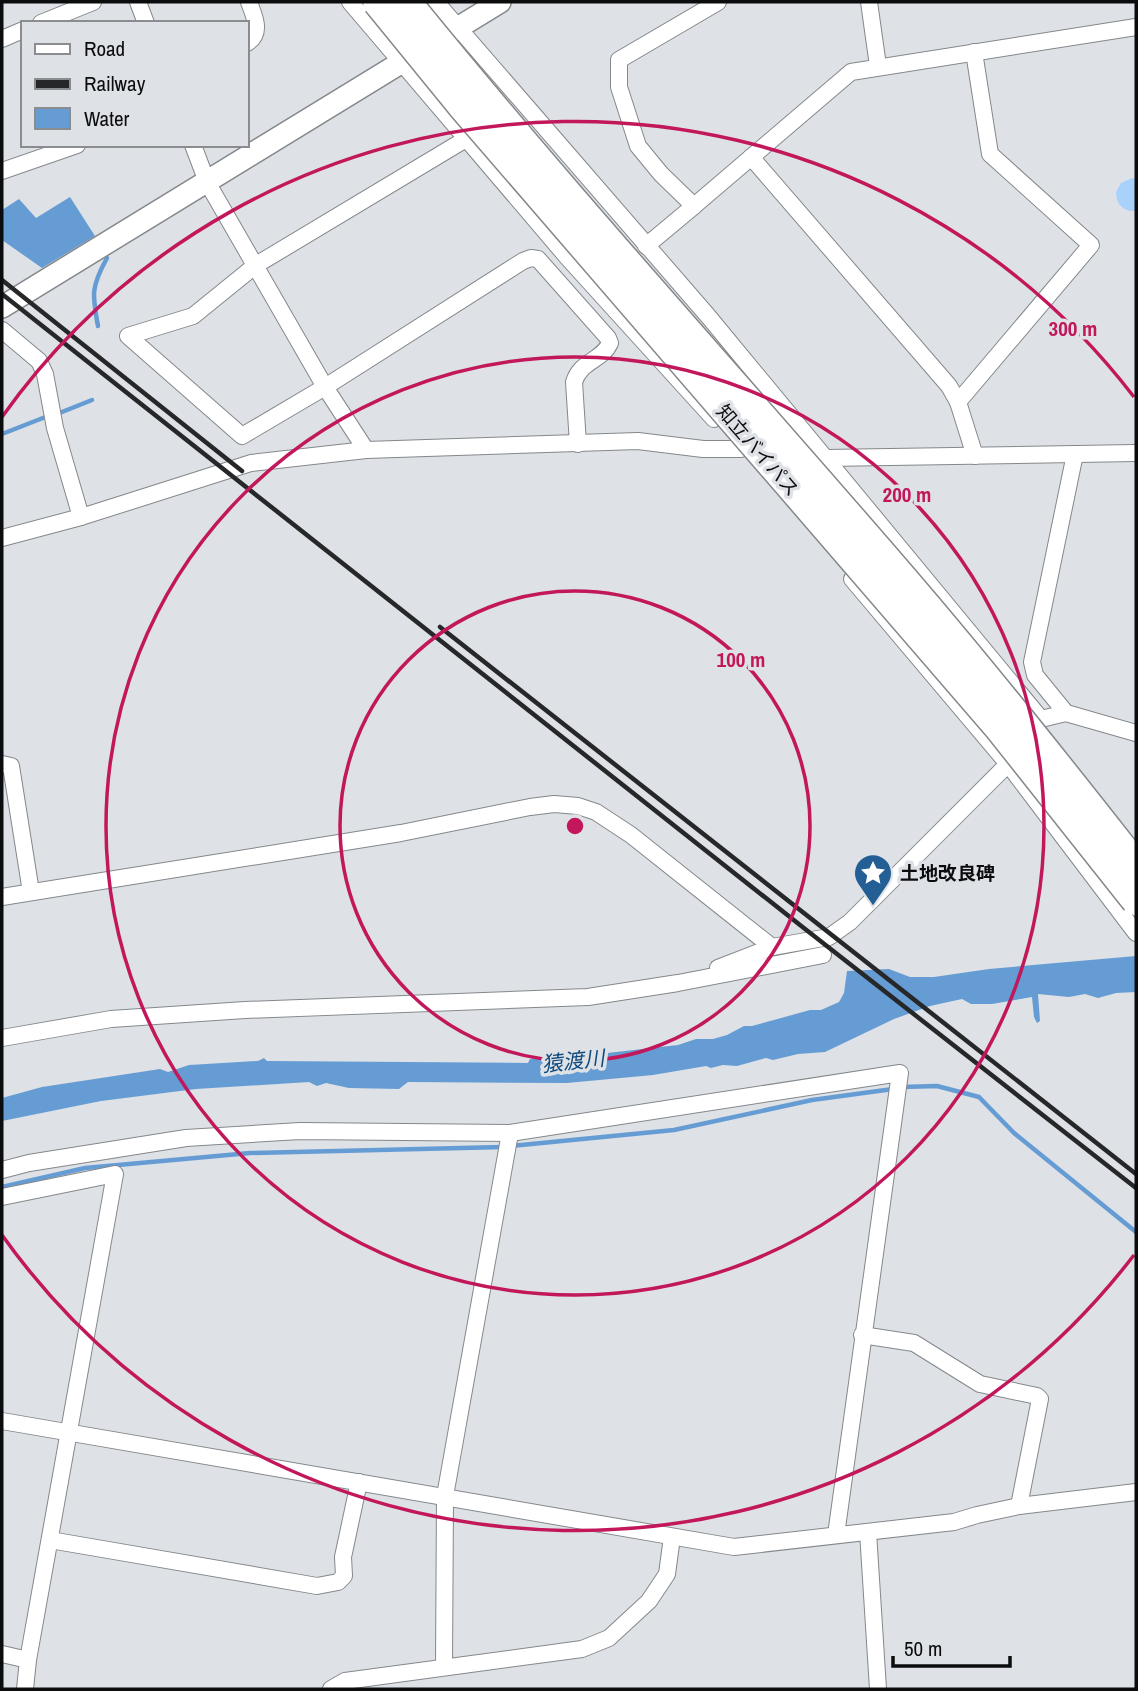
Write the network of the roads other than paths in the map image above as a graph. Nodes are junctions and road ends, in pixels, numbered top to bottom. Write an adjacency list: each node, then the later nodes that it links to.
1 (93, 2): 11 (street)
2 (138, 2): 12 (street)
3 (249, 2): 17 (street)
4 (350, 2): 19 (street)
5 (377, 2): 55 (highway, 知立バイパス, bridge)
6 (407, 2): 50 (highway, 知立バイパス, bridge)
7 (436, 2): 13 (street)
8 (500, 2): 13 (street)
9 (718, 2): 27 (street)
10 (869, 2): 20 (street)
11 (46, 21)
12 (145, 21)
13 (458, 27): 19 (street); 28 (street)
14 (1136, 27): 18 (street)
15 (21, 31): 16 (street)
16 (2, 39)
17 (248, 42)
18 (974, 52): 20 (street); 33 (street)
19 (400, 63): 21 (street); 26 (street)
20 (878, 66): 24 (street)
21 (466, 139): 29 (street); 36 (street)
22 (72, 147): 25 (street)
23 (194, 147): 26 (street)
24 (751, 157): 27 (street); 33 (street)
25 (2, 171)
26 (207, 181): 29 (street); 30 (street)
27 (694, 206): 28 (street)
28 (646, 246): 34 (street)
29 (256, 265): 32 (street); 32 (street)
30 (2, 307)
31 (2, 330): 43 (street)
32 (325, 387): 35 (street); 37 (street)
33 (958, 402): 40 (street)
34 (794, 421): 36 (street); 41 (street)
35 (578, 444): 36 (street); 37 (street)
36 (741, 449): 42 (street)
37 (366, 450): 43 (street)
38 (1136, 453): 39 (street)
39 (1075, 454): 40 (street); 45 (street)
40 (975, 456): 41 (street)
41 (826, 458): 42 (street); 46 (street)
42 (774, 487): 49 (street)
43 (81, 517): 44 (street)
44 (2, 538)
45 (1066, 713): 46 (street); 47 (street)
46 (1041, 719): 49 (street)
47 (1136, 733)
48 (2, 764): 53 (street)
49 (1008, 764): 52 (street); 57 (street)
50 (1136, 865)
51 (1136, 887): 52 (street)
52 (1102, 889): 56 (street)
53 (30, 892): 54 (street); 57 (street)
54 (2, 897)
55 (1136, 901)
56 (1136, 933)
57 (772, 947): 59 (street)
58 (823, 955): 59 (street)
59 (678, 983): 60 (street)
60 (2, 1038)
61 (510, 1133): 62 (street); 64 (street); 69 (street)
62 (2, 1170)
63 (2, 1197): 66 (street)
64 (862, 1335): 70 (street); 72 (street)
65 (2, 1421): 66 (street)
66 (69, 1434): 67 (street); 74 (street)
67 (359, 1482): 69 (street); 74 (street)
68 (1136, 1492): 70 (street)
69 (445, 1496): 73 (street); 77 (street)
70 (1019, 1506): 71 (street)
71 (868, 1532): 72 (street); 80 (street)
72 (836, 1535): 73 (street)
73 (672, 1537): 77 (street)
74 (50, 1540): 76 (street)
75 (2, 1654): 76 (street)
76 (27, 1660): 78 (street)
77 (444, 1666): 79 (street)
78 (25, 1689)
79 (331, 1689)
80 (878, 1689)

